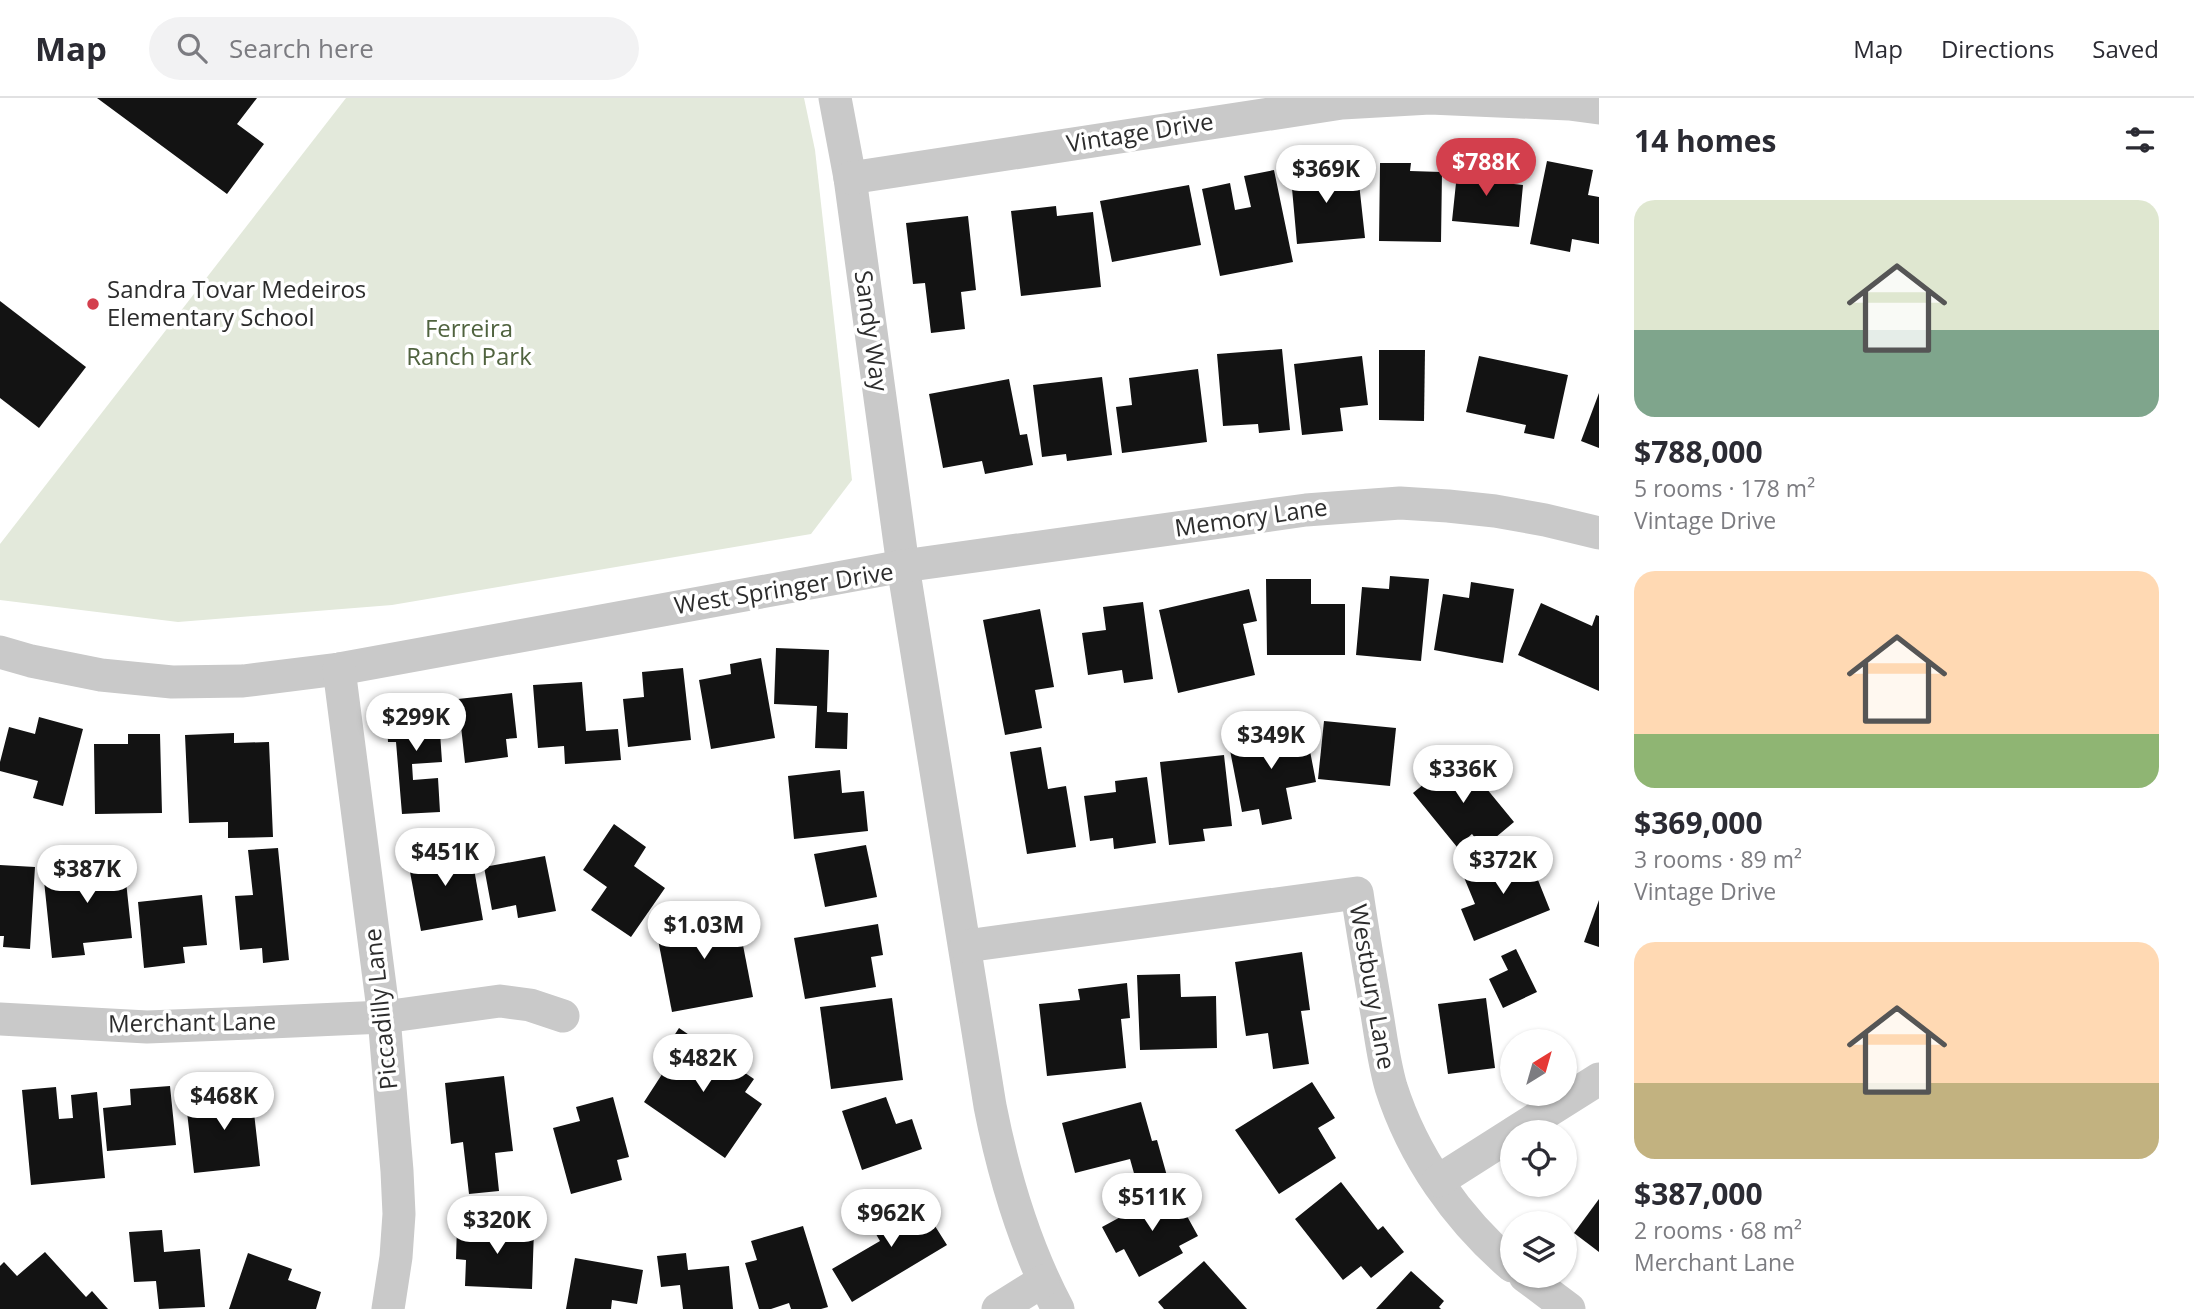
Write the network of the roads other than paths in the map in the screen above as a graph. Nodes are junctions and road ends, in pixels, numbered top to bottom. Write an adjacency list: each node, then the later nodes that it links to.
1 (835, 98): 4 (street, Sandy Way)
2 (1430, 98): 3 (street, Vintage Drive); 4 (street, Vintage Drive)
3 (1599, 108)
4 (850, 178): 6 (street, Sandy Way)
5 (1599, 533): 6 (street, Memory Lane)
6 (903, 565): 8 (street, West Springer Drive); 9 (street, West Springer Drive)
7 (0, 652): 8 (street, West Springer Drive)
8 (339, 669): 11 (street, Piccadilly Lane)
9 (966, 946): 16 (street, Westbury Lane); 19 (street, West Springer Drive)
10 (563, 1016): 11 (street, Merchant Lane)
11 (384, 1017): 12 (street, Merchant Lane); 20 (street, Piccadilly Lane)
12 (0, 1019)
13 (1599, 1079): 14 (street)
14 (1534, 1120)
15 (1500, 1142): 16 (street)
16 (1438, 1181): 17 (street, Westbury Lane)
17 (1500, 1255)
18 (1541, 1288): 22 (street)
19 (1050, 1295): 21 (street)
20 (388, 1309)
21 (998, 1309)
22 (1569, 1309)

